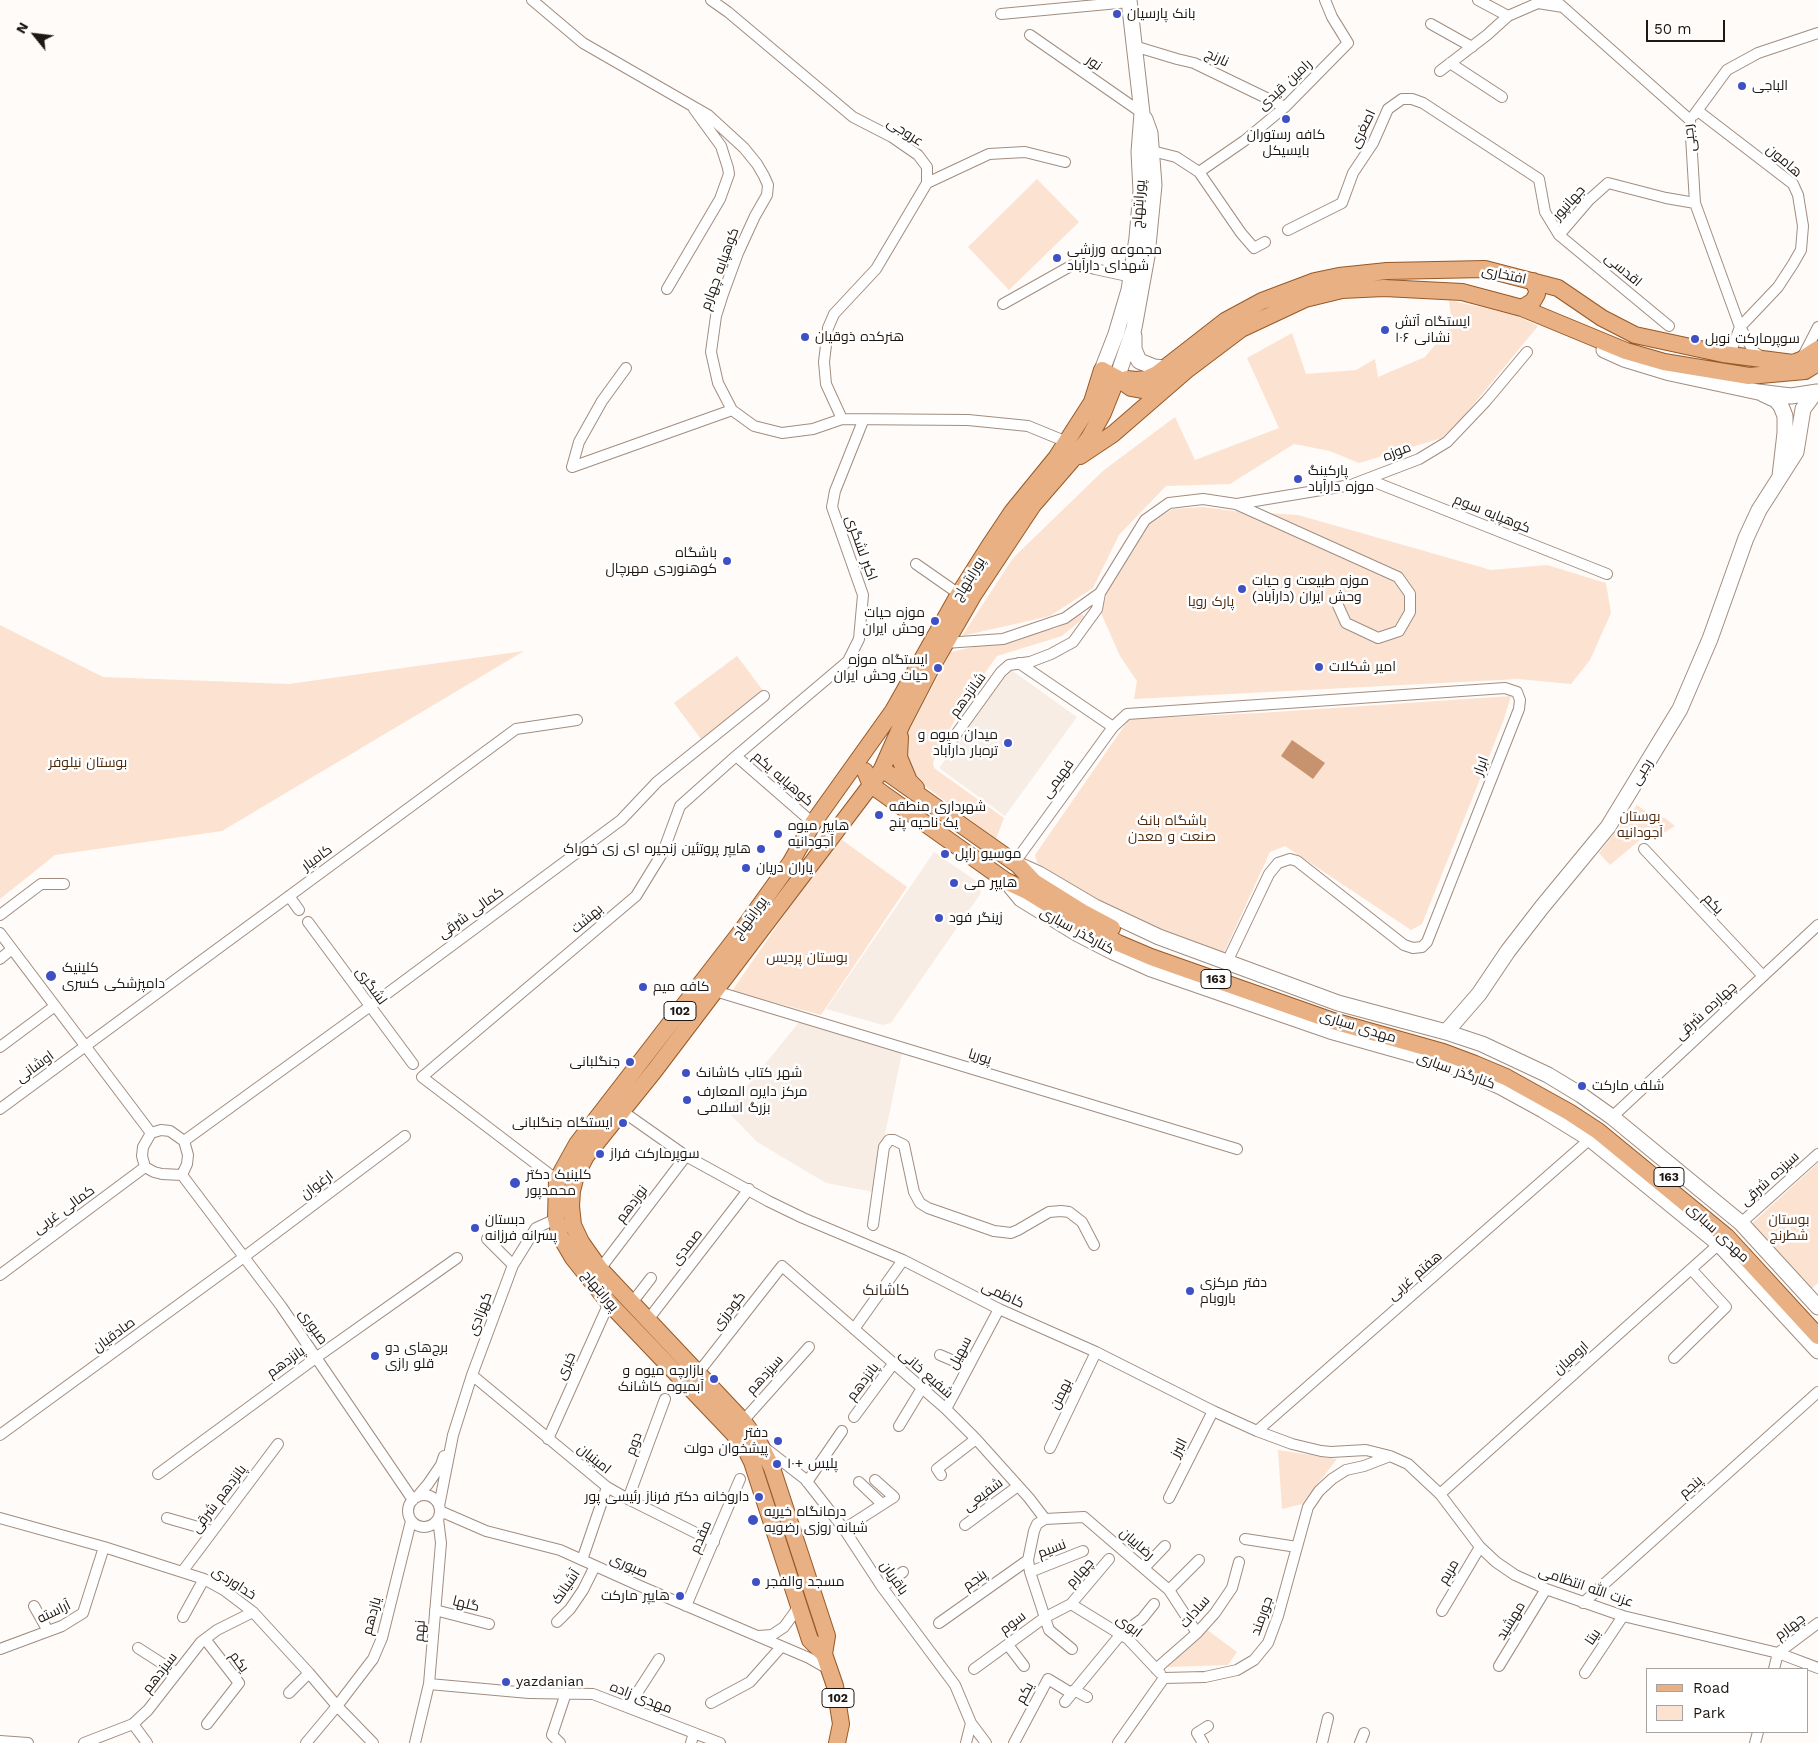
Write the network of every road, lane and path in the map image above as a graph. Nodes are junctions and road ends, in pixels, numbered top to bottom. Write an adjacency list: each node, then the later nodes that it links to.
1 (532, 0): 18 (street, کوهپایه چهارم)
2 (710, 0): 27 (street, عروجی)
3 (1325, 0): 19 (street, رامین قیدی)
4 (1478, 0): 9 (street)
5 (1555, 0): 7 (street, رجبی)
6 (1129, 1): 8 (street); 13 (main road, پورابتهاج / 102)
7 (1564, 7): 9 (street); 22 (street, رجبی)
8 (1001, 14)
9 (1508, 16): 14 (street)
10 (1431, 24): 14 (street)
11 (1818, 33): 20 (street)
12 (1030, 35): 21 (street, نور)
13 (1134, 46): 19 (street, نارنج); 21 (main road, پورابتهاج / 102)
14 (1472, 46): 15 (street)
15 (1450, 63): 16 (street); 17 (street)
16 (1440, 71)
17 (1502, 97)
18 (692, 106): 34 (street); 56 (street, کوهپایه چهارم)
19 (1285, 106): 26 (street, رامین قیدی)
20 (1698, 110): 22 (street); 40 (street, هامون)
21 (1142, 113): 24 (main road, پورابتهاج / 102); 32 (main road, پورابتهاج / 102)
22 (1690, 120): 28 (street, رجبی)
23 (1480, 141): 29 (street, اصغری); 30 (street, جهانپور)
24 (1152, 151): 26 (street); 42 (main road, پورابتهاج / 102)
25 (1065, 162): 27 (street)
26 (1199, 172): 31 (street)
27 (927, 183): 57 (street)
28 (1695, 203): 30 (street, جهانپور); 40 (street, رجبی)
29 (1288, 230)
30 (1559, 234): 39 (street, اقدسی)
31 (1265, 242)
32 (1132, 277): 36 (street); 52 (main road, پورابتهاج / 102)
33 (1533, 281): 35 (main road, افتخاری); 37 (main road); 45 (main road, افتخاری)
34 (667, 289)
35 (1313, 290): 37 (main road, افتخاری); 50 (main road, افتخاری); 51 (main road, افتخاری)
36 (1003, 304)
37 (1522, 308): 38 (main road, افتخاری)
38 (1554, 322): 48 (main road, افتخاری); 54 (main road)
39 (1669, 326)
40 (1740, 327): 45 (street, هامون); 47 (street, رجبی)
41 (1818, 327): 46 (street)
42 (1134, 328): 50 (main road); 53 (main road, پورابتهاج / 102)
43 (1818, 349): 46 (main road, افتخاری)
44 (1528, 352): 63 (street, موزه)
45 (1723, 354): 47 (main road, افتخاری)
46 (1801, 360): 47 (main road, افتخاری)
47 (1767, 361)
48 (1818, 363)
49 (626, 368): 56 (street)
50 (1165, 368): 53 (main road, افتخاری)
51 (1188, 369): 53 (main road); 61 (main road)
52 (1102, 370): 53 (main road); 59 (main road, پورابتهاج / 102)
53 (1117, 378): 61 (main road, پورابتهاج / 102)
54 (1758, 392): 55 (main road); 62 (main road, رجبی)
55 (1816, 393): 62 (main road, رجبی)
56 (732, 410): 57 (street, کوهپایه چهارم)
57 (842, 419): 58 (street, کوهپایه چهارم)
58 (863, 421): 59 (street, کوهپایه چهارم); 78 (street, اکبر لشگری)
59 (1067, 442): 60 (main road, پورابتهاج / 102)
60 (1056, 458): 61 (main road); 68 (main road, پورابتهاج / 102)
61 (1072, 460): 70 (main road, پورابتهاج / 102)
62 (1780, 477): 102 (main road, رجبی)
63 (1367, 479): 64 (street, موزه); 66 (street, کوهپایه سوم)
64 (1236, 504): 67 (street); 69 (street)
65 (916, 564): 68 (street)
66 (1608, 574)
67 (1100, 593): 70 (street); 71 (street, شانزدهم)
68 (959, 594): 74 (main road, پورابتهاج / 102)
69 (1336, 601)
70 (945, 643): 74 (main road, پورابتهاج / 102)
71 (1019, 664): 76 (street); 77 (street, شانزدهم)
72 (764, 696): 101 (street, کمالی شرقی)
73 (1126, 714): 76 (street, فهیمی); 97 (street, ابرار)
74 (898, 717): 79 (main road, پورابتهاج / 102); 80 (main road); 81 (main road); 82 (main road, پورابتهاج / 102)
75 (577, 720): 89 (street, کامیار)
76 (1113, 727): 87 (street, فهیمی)
77 (944, 751)
78 (736, 756): 82 (street, کوهپایه یکم); 119 (street, بهشت)
79 (882, 769): 80 (main road, پورابتهاج / 102); 81 (main road, 163)
80 (868, 778): 84 (main road, مهدی سباری / 163); 86 (main road); 99 (main road, پورابتهاج / 102)
81 (926, 799): 83 (main road, 163)
82 (814, 823): 86 (main road, پورابتهاج / 102)
83 (964, 826): 84 (main road); 87 (main road, 163)
84 (952, 842): 110 (main road, مهدی سباری / 163)
85 (1644, 850): 98 (street, یکم)
86 (791, 862): 99 (main road, پورابتهاج / 102)
87 (1016, 864): 97 (main road); 110 (main road, 163)
88 (64, 884): 91 (street)
89 (289, 896): 90 (street); 104 (street, کامیار)
90 (299, 910)
91 (0, 915)
92 (308, 922): 101 (street, لشگری)
93 (1818, 925): 98 (street, چهارده شرقی)
94 (0, 933): 95 (street)
95 (12, 949): 96 (street); 100 (street)
96 (0, 959)
97 (1227, 962): 102 (main road)
98 (1763, 976): 110 (street, چهارده شرقی)
99 (709, 987): 105 (main road, پورابتهاج / 102); 107 (main road, پورابتهاج / 102); 114 (street, پوریا)
100 (55, 1006): 103 (street); 104 (street)
101 (369, 1007): 106 (street, لشگری); 113 (street, کمالی شرقی)
102 (1446, 1032): 110 (main road)
103 (0, 1047)
104 (86, 1047): 108 (street, اوشانی); 111 (street)
105 (641, 1061): 107 (main road); 119 (main road, پورابتهاج / 102)
106 (413, 1064)
107 (655, 1070): 109 (main road, پورابتهاج / 102)
108 (0, 1109)
109 (622, 1111): 116 (street, کاظمی); 131 (main road, پورابتهاج / 102)
110 (1601, 1128): 123 (main road, مهدی سباری / 163); 162 (street, هفتم غربی)
111 (151, 1133): 113 (street); 117 (street)
112 (405, 1136): 126 (street, ارغوان)
113 (184, 1141): 118 (street)
114 (1237, 1149)
115 (1818, 1154): 123 (street, سیزده شرقی)
116 (686, 1156): 120 (street, کاظمی); 131 (street, نوزدهم)
117 (145, 1167): 118 (street); 133 (street, کمالی غربی)
118 (182, 1175): 126 (street, صبوری)
119 (557, 1180): 121 (main road, پورابتهاج / 102)
120 (749, 1189): 128 (street, کاظمی); 139 (street, صمدی)
121 (556, 1220): 129 (street, کهزادی); 135 (main road, پورابتهاج / 102)
122 (873, 1225): 125 (street)
123 (1730, 1234): 132 (street, ارومیان); 137 (main road); 140 (main road, مهدی سباری / 163); 142 (main road, مهدی سباری / 163); 144 (main road)
124 (487, 1239): 129 (street)
125 (1094, 1246)
126 (244, 1257): 147 (street, صبوری); 163 (street, صادقیان)
127 (457, 1258): 147 (street, پانزدهم)
128 (904, 1260): 138 (street, کاظمی); 141 (street)
129 (513, 1266): 152 (street, کهزادی)
130 (782, 1266): 141 (street, شفیع خانی); 151 (street, گودرزی)
131 (600, 1269): 136 (main road, پورابتهاج / 102)
132 (1691, 1269): 148 (street); 179 (street, ارومیان)
133 (0, 1275)
134 (651, 1278): 136 (street)
135 (609, 1303): 165 (street, خیری); 213 (main road, پورابتهاج / 102)
136 (631, 1304): 139 (main road, پورابتهاج / 102)
137 (1818, 1307)
138 (998, 1309): 145 (street, کاظمی); 150 (street, سهیل)
139 (647, 1321): 151 (main road, پورابتهاج / 102)
140 (1818, 1322)
141 (854, 1329): 149 (street, شفیع خانی)
142 (1818, 1336)
143 (808, 1347): 159 (street, سیزدهم)
144 (1818, 1351)
145 (1096, 1352): 157 (street, کاظمی); 169 (street, بهمن)
146 (940, 1355): 150 (street)
147 (317, 1357): 172 (street, پانزدهم); 181 (street, صبوری)
148 (1674, 1358)
149 (893, 1364): 153 (street, شفیع خانی); 158 (street, پانزدهم)
150 (968, 1367): 156 (street, سهیل)
151 (698, 1373): 159 (main road, پورابتهاج / 102)
152 (472, 1375): 164 (street, کهزادی); 165 (street, امینیان)
153 (922, 1388): 156 (street, شفیع خانی); 160 (street)
154 (1818, 1392): 214 (street, پنجم)
155 (665, 1398): 182 (street, دوم)
156 (946, 1409): 166 (street, شفیع خانی)
157 (1213, 1411): 162 (street, کاظمی); 180 (street, البرز)
158 (854, 1417)
159 (743, 1421): 168 (main road, پورابتهاج / 102)
160 (899, 1426)
161 (842, 1431): 175 (street)
162 (1258, 1431): 170 (street, کاظمی)
163 (0, 1435)
164 (453, 1435): 181 (street, کهزادی); 184 (street, کهزادی)
165 (548, 1439): 178 (street, امینیان)
166 (976, 1439): 171 (street); 177 (street, شفیع خانی)
167 (278, 1444): 191 (street, پانزدهم شرقی)
168 (760, 1444): 175 (street, باقریان); 240 (main road, پورابتهاج / 102)
169 (1050, 1448)
170 (1390, 1456): 179 (street, عزت الله انتظامی); 196 (street, جورمند)
171 (939, 1472)
172 (158, 1474)
173 (740, 1479): 193 (street, مقدم)
174 (875, 1480): 183 (street)
175 (807, 1482): 190 (street, باقریان)
176 (859, 1482): 183 (street)
177 (1018, 1486): 185 (street, شفیع خانی); 189 (street, شفیعی)
178 (607, 1487): 182 (street, امینیان); 199 (street)
179 (1440, 1494): 197 (street, عزت الله انتظامی)
180 (1169, 1498)
181 (415, 1499): 184 (street); 188 (street)
182 (628, 1499): 193 (street, امینیان)
183 (882, 1504): 190 (street)
184 (439, 1512): 188 (street); 199 (street, صبوری); 219 (street, نهم)
185 (1043, 1517): 200 (street); 205 (street, رضاییان)
186 (0, 1518): 195 (street, خداوردی)
187 (168, 1518): 191 (street)
188 (411, 1521): 260 (street, یازدهم)
189 (965, 1525)
190 (844, 1529): 210 (street, باقریان)
191 (212, 1531): 206 (street, پانزدهم شرقی)
192 (1245, 1539): 196 (street)
193 (714, 1542): 218 (street, مقدم)
194 (1165, 1546): 205 (street)
195 (104, 1547): 206 (street, خداوردی); 229 (street, آراسته)
196 (1297, 1547): 252 (street, جورمند)
197 (1480, 1547): 211 (street, عزت الله انتظامی); 220 (street, مریم)
198 (1083, 1551): 208 (street, نسیم)
199 (582, 1560): 204 (street, صبوری)
200 (1028, 1560): 208 (street); 226 (street, پنجم)
201 (1109, 1560): 215 (street, چهارم)
202 (1199, 1560): 212 (street)
203 (1239, 1562): 230 (street, سادات)
204 (595, 1566): 218 (street, صبوری); 225 (street, آشیانک)
205 (1144, 1568): 212 (street, رضاییان)
206 (182, 1572): 209 (street, خداوردی)
207 (903, 1572): 210 (street)
208 (1030, 1572): 224 (street)
209 (204, 1579): 221 (street, خداوردی); 222 (street)
210 (882, 1587): 263 (street, باقریان)
211 (1546, 1589): 214 (street, عزت الله انتظامی); 243 (street, مهشید)
212 (1169, 1590): 230 (street, رضاییان)
213 (799, 1600): 232 (street); 240 (main road, پورابتهاج / 102)
214 (1583, 1603): 223 (street, عزت الله انتظامی)
215 (1071, 1604): 224 (street, سوم); 231 (street, ابوی)
216 (1154, 1604): 231 (street)
217 (34, 1606): 229 (street)
218 (686, 1606): 232 (street, صبوری)
219 (435, 1610): 228 (street, گلها); 253 (street, نهم)
220 (1442, 1611)
221 (253, 1612): 233 (street, سیزدهم); 250 (street, خداوردی)
222 (183, 1616)
223 (1624, 1616): 239 (street, عزت الله انتظامی); 251 (street, بیتا)
224 (1044, 1618): 234 (street, سوم); 238 (street)
225 (557, 1622)
226 (939, 1622)
227 (1818, 1623): 239 (street, چهارم)
228 (490, 1624)
229 (48, 1631): 237 (street, آراسته)
230 (1197, 1633): 247 (street, سادات)
231 (1121, 1634): 247 (street, ابوی); 254 (street)
232 (756, 1636): 235 (street, صبوری)
233 (204, 1640): 249 (street, سیزدهم); 265 (street, یکم)
234 (1008, 1644): 242 (street); 246 (street, سوم)
235 (781, 1647): 248 (street, صبوری); 259 (street)
236 (138, 1648): 249 (street)
237 (0, 1649)
238 (1072, 1649)
239 (1778, 1653): 244 (street); 245 (street, عزت الله انتظامی)
240 (824, 1654): 248 (main road, پورابتهاج / 102)
241 (659, 1659): 261 (street)
242 (1024, 1666)
243 (1499, 1666)
244 (1774, 1668)
245 (1818, 1668)
246 (974, 1669)
247 (1156, 1669): 252 (street, ابوی)
248 (830, 1670): 278 (main road, پورابتهاج / 102)
249 (177, 1673): 264 (street, سیزدهم)
250 (309, 1673): 255 (street); 260 (street, خداوردی)
251 (1585, 1673)
252 (1164, 1678): 282 (street)
253 (429, 1684): 256 (street, مهدی زاده); 275 (street, نهم)
254 (1072, 1692): 257 (street); 258 (street); 281 (street, یکم)
255 (289, 1693)
256 (566, 1693): 261 (street, مهدی زاده); 276 (street)
257 (1087, 1697)
258 (1065, 1702)
259 (711, 1703)
260 (337, 1706): 273 (street, یازدهم); 274 (street, خداوردی)
261 (628, 1707): 268 (street, مهدی زاده)
262 (1328, 1718): 284 (street)
263 (970, 1723): 279 (street); 280 (street, باقریان)
264 (133, 1724): 271 (street, سیزدهم); 272 (street)
265 (207, 1724)
266 (1208, 1726): 283 (street)
267 (1364, 1733): 285 (street)
268 (693, 1738): 277 (street, مهدی زاده)
269 (0, 1741): 270 (street)
270 (28, 1743)
271 (84, 1743)
272 (147, 1743)
273 (306, 1743)
274 (373, 1743)
275 (415, 1743)
276 (560, 1743)
277 (720, 1743)
278 (837, 1743)
279 (966, 1743)
280 (986, 1743)
281 (1014, 1743)
282 (1118, 1743)
283 (1203, 1743)
284 (1322, 1743)
285 (1360, 1743)

